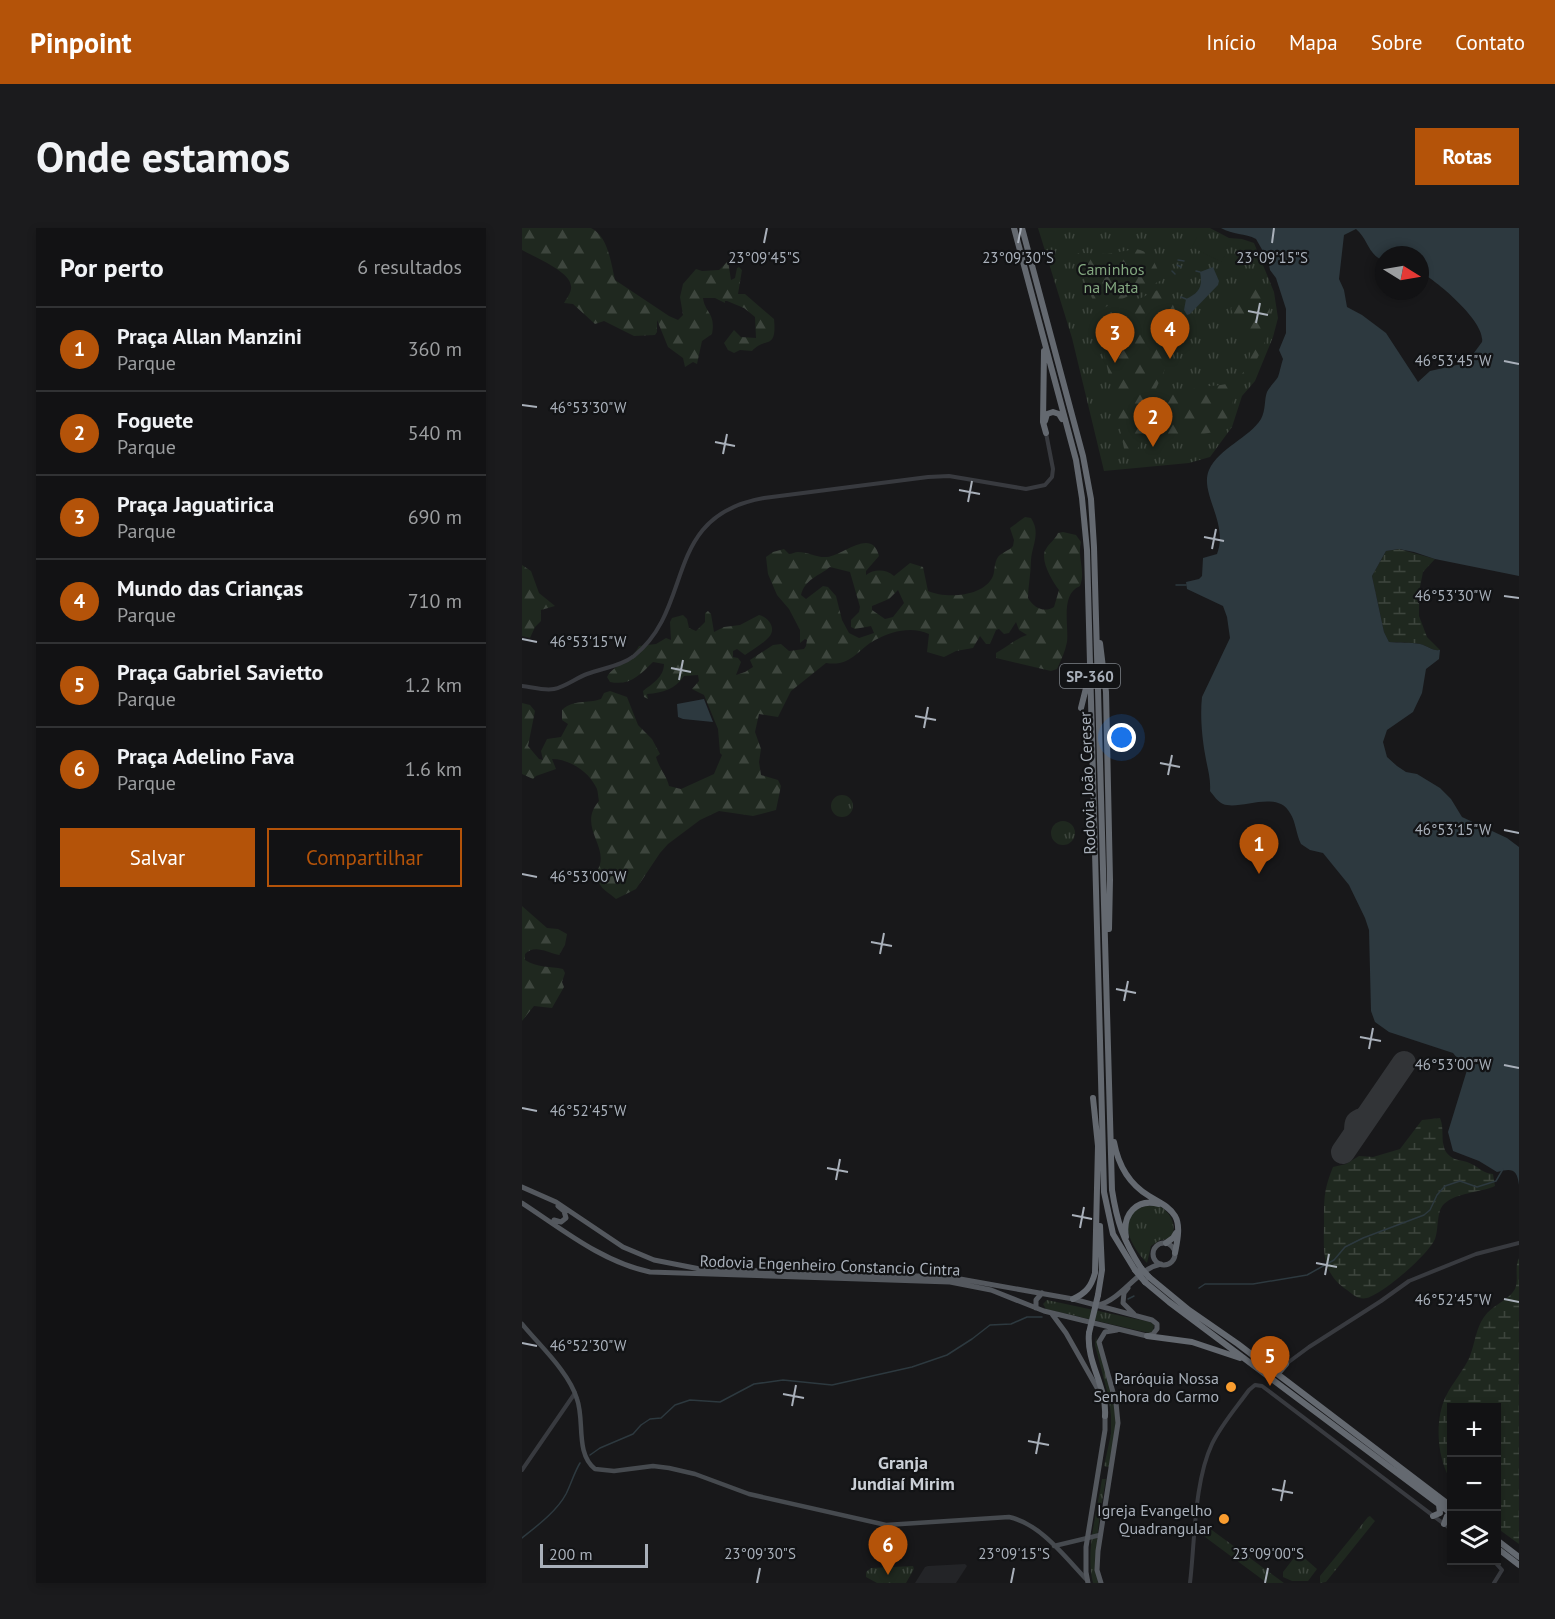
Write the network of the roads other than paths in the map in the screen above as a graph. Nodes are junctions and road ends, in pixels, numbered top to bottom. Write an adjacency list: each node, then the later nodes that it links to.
1 (1014, 228): 3 (highway, Rodovia João Cereser / SP-360)
2 (1023, 228): 10 (highway, Rodovia João Cereser / SP-360)
3 (1044, 342): 4 (highway, Rodovia João Cereser / SP-360); 5 (highway)
4 (1067, 428): 5 (highway); 6 (highway, Rodovia João Cereser / SP-360)
5 (1046, 433): 7 (street)
6 (1089, 654): 8 (highway); 11 (highway, Rodovia João Cereser / SP-360)
7 (522, 686)
8 (1081, 708)
9 (1093, 1098): 13 (highway)
10 (1110, 1127): 15 (highway); 19 (highway, Rodovia João Cereser / SP-360)
11 (1102, 1132): 13 (highway); 24 (highway)
12 (522, 1189): 14 (main road); 27 (main road)
13 (1097, 1189): 28 (highway); 41 (highway, bridge)
14 (522, 1202): 30 (main road, Rodovia Engenheiro Constancio Cintra)
15 (1164, 1205): 16 (highway); 19 (highway)
16 (1178, 1227): 17 (highway); 21 (highway)
17 (1166, 1243): 20 (main road); 21 (main road)
18 (1519, 1243): 38 (street)
19 (1129, 1249): 24 (highway, Rodovia João Cereser / SP-360)
20 (1153, 1253): 22 (main road); 23 (main road)
21 (1175, 1253): 22 (main road)
22 (1161, 1264): 23 (main road)
23 (1149, 1268): 26 (main road)
24 (1138, 1269): 25 (highway, SP-360, bridge)
25 (1147, 1280): 36 (highway, SP-360); 37 (highway, SP-360)
26 (1128, 1286): 29 (main road); 32 (main road)
27 (1042, 1293): 28 (main road); 30 (main road)
28 (1073, 1299): 29 (main road)
29 (1098, 1306): 32 (main road)
30 (1036, 1308): 31 (main road, Rodovia Engenheiro Constancio Cintra)
31 (1051, 1312): 34 (main road, Rodovia Engenheiro Constancio Cintra); 41 (main road)
32 (1138, 1317): 35 (main road)
33 (522, 1324): 40 (main road)
34 (1122, 1329): 35 (main road, Rodovia Engenheiro Constancio Cintra); 44 (main road)
35 (1147, 1336): 36 (highway)
36 (1247, 1361): 46 (highway, SP-360)
37 (1260, 1362): 38 (highway); 39 (highway, SP-360)
38 (1286, 1365): 39 (highway)
39 (1291, 1385): 45 (highway, SP-360)
40 (575, 1392): 42 (street); 55 (main road)
41 (1105, 1416): 43 (main road)
42 (522, 1470)
43 (1097, 1480): 44 (main road); 53 (main road)
44 (1107, 1490): 52 (main road)
45 (1447, 1503)
46 (1439, 1505): 47 (highway, SP-360); 48 (highway)
47 (1447, 1511)
48 (1433, 1516): 50 (street); 62 (street)
49 (1447, 1517): 50 (highway)
50 (1444, 1524): 51 (street)
51 (1447, 1526)
52 (1100, 1535): 53 (main road); 61 (main road)
53 (1088, 1538): 55 (main road); 60 (main road)
54 (1501, 1543): 57 (highway)
55 (1054, 1546): 60 (main road)
56 (1501, 1551): 59 (highway)
57 (1519, 1557)
58 (1499, 1565): 63 (street)
59 (1519, 1565)
60 (1088, 1582)
61 (1101, 1583)
62 (1190, 1583)
63 (1494, 1583)

